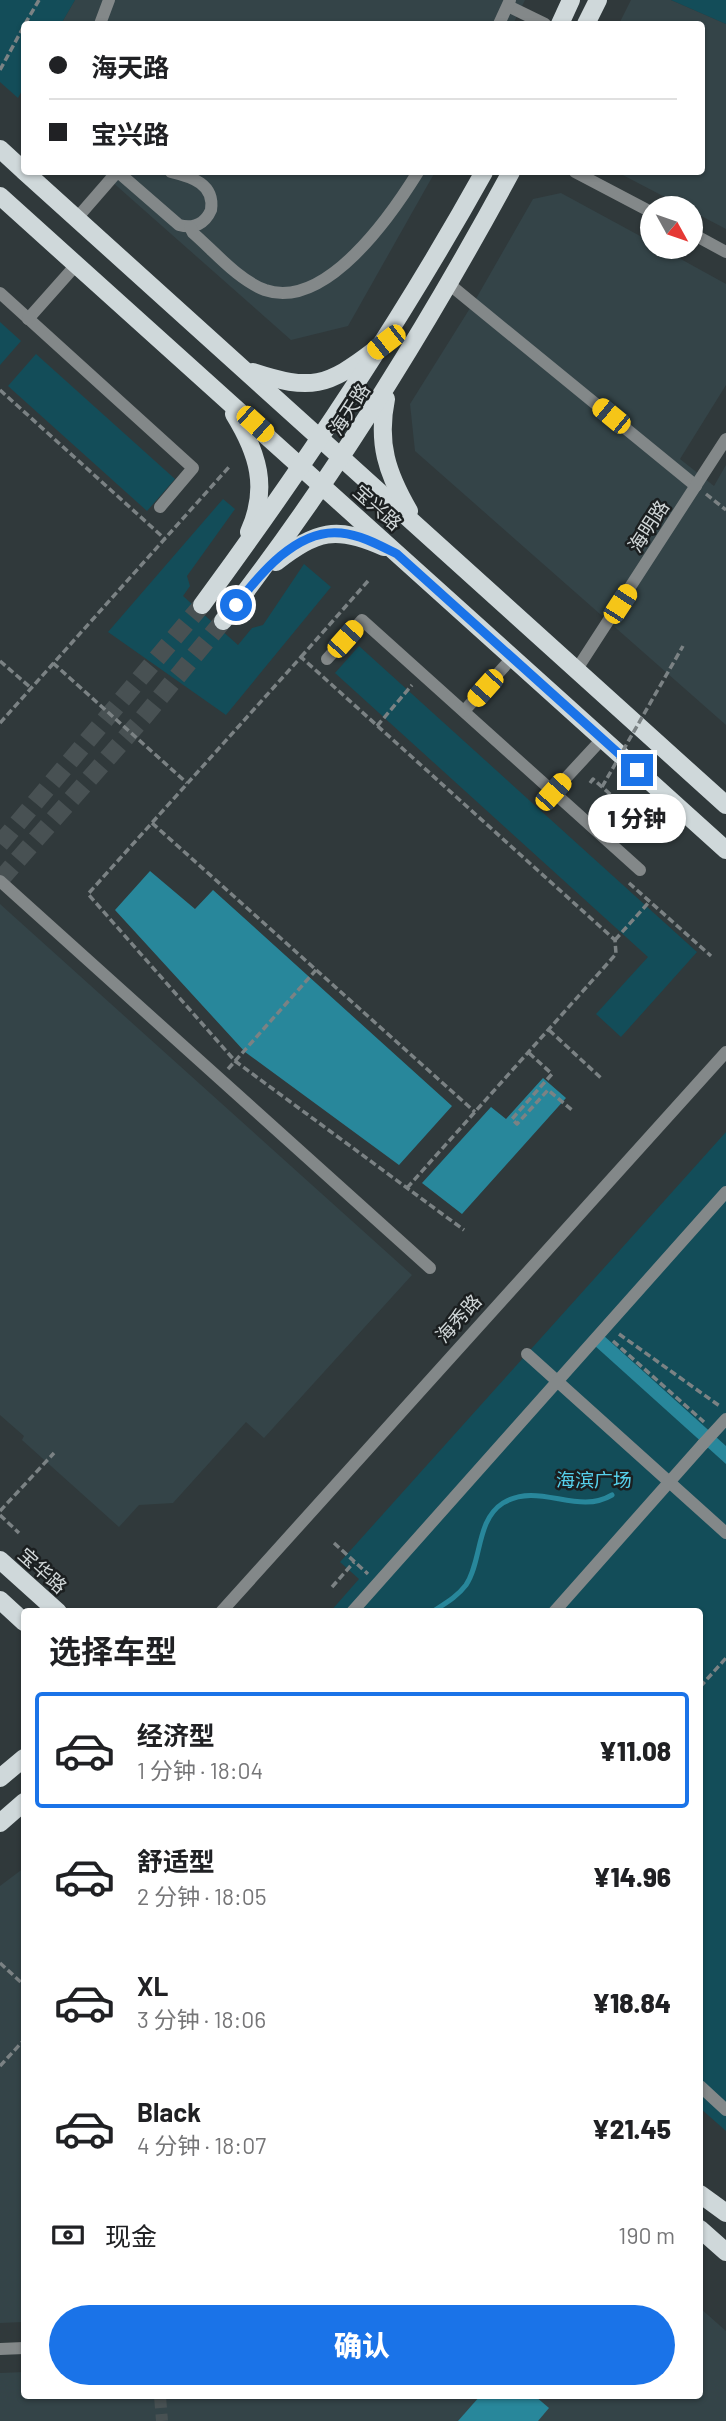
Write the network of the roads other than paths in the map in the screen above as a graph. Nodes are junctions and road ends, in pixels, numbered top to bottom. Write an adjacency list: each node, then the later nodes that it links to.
1 (108, 0): 5 (street)
2 (571, 0): 8 (main road)
3 (598, 0): 9 (main road)
4 (509, 3): 6 (street); 7 (street)
5 (101, 21)
6 (500, 21)
7 (540, 21)
8 (561, 21)
9 (588, 21)
10 (4, 159): 11 (main road, 宝兴路)
11 (21, 169)
12 (29, 175): 22 (main road, 宝兴路)
13 (115, 175): 22 (street)
14 (121, 175): 23 (street)
15 (180, 175): 23 (street)
16 (416, 175): 23 (street)
17 (482, 175): 30 (main road, 海天路)
18 (509, 175): 27 (main road, 海天路)
19 (581, 175): 21 (street)
20 (0, 196): 26 (main road, 宝兴路)
21 (640, 206)
22 (77, 218): 31 (main road, 宝兴路)
23 (190, 226)
24 (704, 240): 25 (street)
25 (726, 252)
26 (76, 265): 29 (street); 33 (main road, 宝兴路)
27 (449, 284): 32 (main road, 海天路); 39 (street)
28 (0, 293): 29 (street)
29 (29, 319): 40 (street)
30 (386, 342): 31 (main road); 34 (main road, 海天路)
31 (245, 369): 34 (main road, 宝兴路)
32 (388, 387): 36 (main road, 海天路); 41 (main road)
33 (223, 396): 37 (main road, 宝兴路); 43 (main road)
34 (322, 438): 36 (main road, 宝兴路); 37 (main road, 海天路)
35 (726, 439): 39 (street, 海明路)
36 (343, 458): 38 (main road, 海天路); 41 (main road, 宝兴路)
37 (302, 467): 38 (main road, 宝兴路); 43 (main road, 海天路)
38 (323, 486): 42 (main road, 宝兴路); 44 (main road, 海天路)
39 (696, 486): 49 (street, 海明路)
40 (160, 507)
41 (418, 526): 49 (main road, 宝兴路)
42 (397, 554): 44 (main road); 47 (main road, 宝兴路)
43 (238, 555): 45 (main road, 海天路)
44 (261, 572): 46 (main road, 海天路)
45 (202, 605)
46 (223, 621)
47 (513, 657): 50 (street); 51 (main road, 宝兴路)
48 (327, 659): 50 (street)
49 (576, 669): 53 (main road, 宝兴路)
50 (464, 711): 52 (street)
51 (602, 738): 52 (street); 54 (main road, 宝兴路)
52 (553, 792): 55 (street)
53 (726, 805)
54 (726, 850)
55 (640, 870)
56 (0, 881): 59 (street)
57 (726, 1052): 68 (street, 海秀路)
58 (726, 1192): 61 (street)
59 (430, 1268)
60 (527, 1354): 61 (street)
61 (557, 1382): 63 (street); 69 (street)
62 (726, 1419): 63 (street, bridge)
63 (670, 1482): 64 (street); 70 (street)
64 (726, 1533)
65 (0, 1560): 67 (main road, 宝华路)
66 (0, 1600): 71 (main road)
67 (54, 1608)
68 (225, 1608)
69 (355, 1608)
70 (558, 1608)
71 (21, 1619)
72 (21, 1760): 73 (main road)
73 (0, 1778)
74 (21, 1805): 75 (main road)
75 (0, 1823)
76 (703, 2089): 77 (street)
77 (726, 2110)
78 (703, 2196): 79 (main road)
79 (726, 2213)
80 (703, 2233): 81 (main road)
81 (726, 2252)
82 (21, 2348): 83 (street)
83 (0, 2349)

